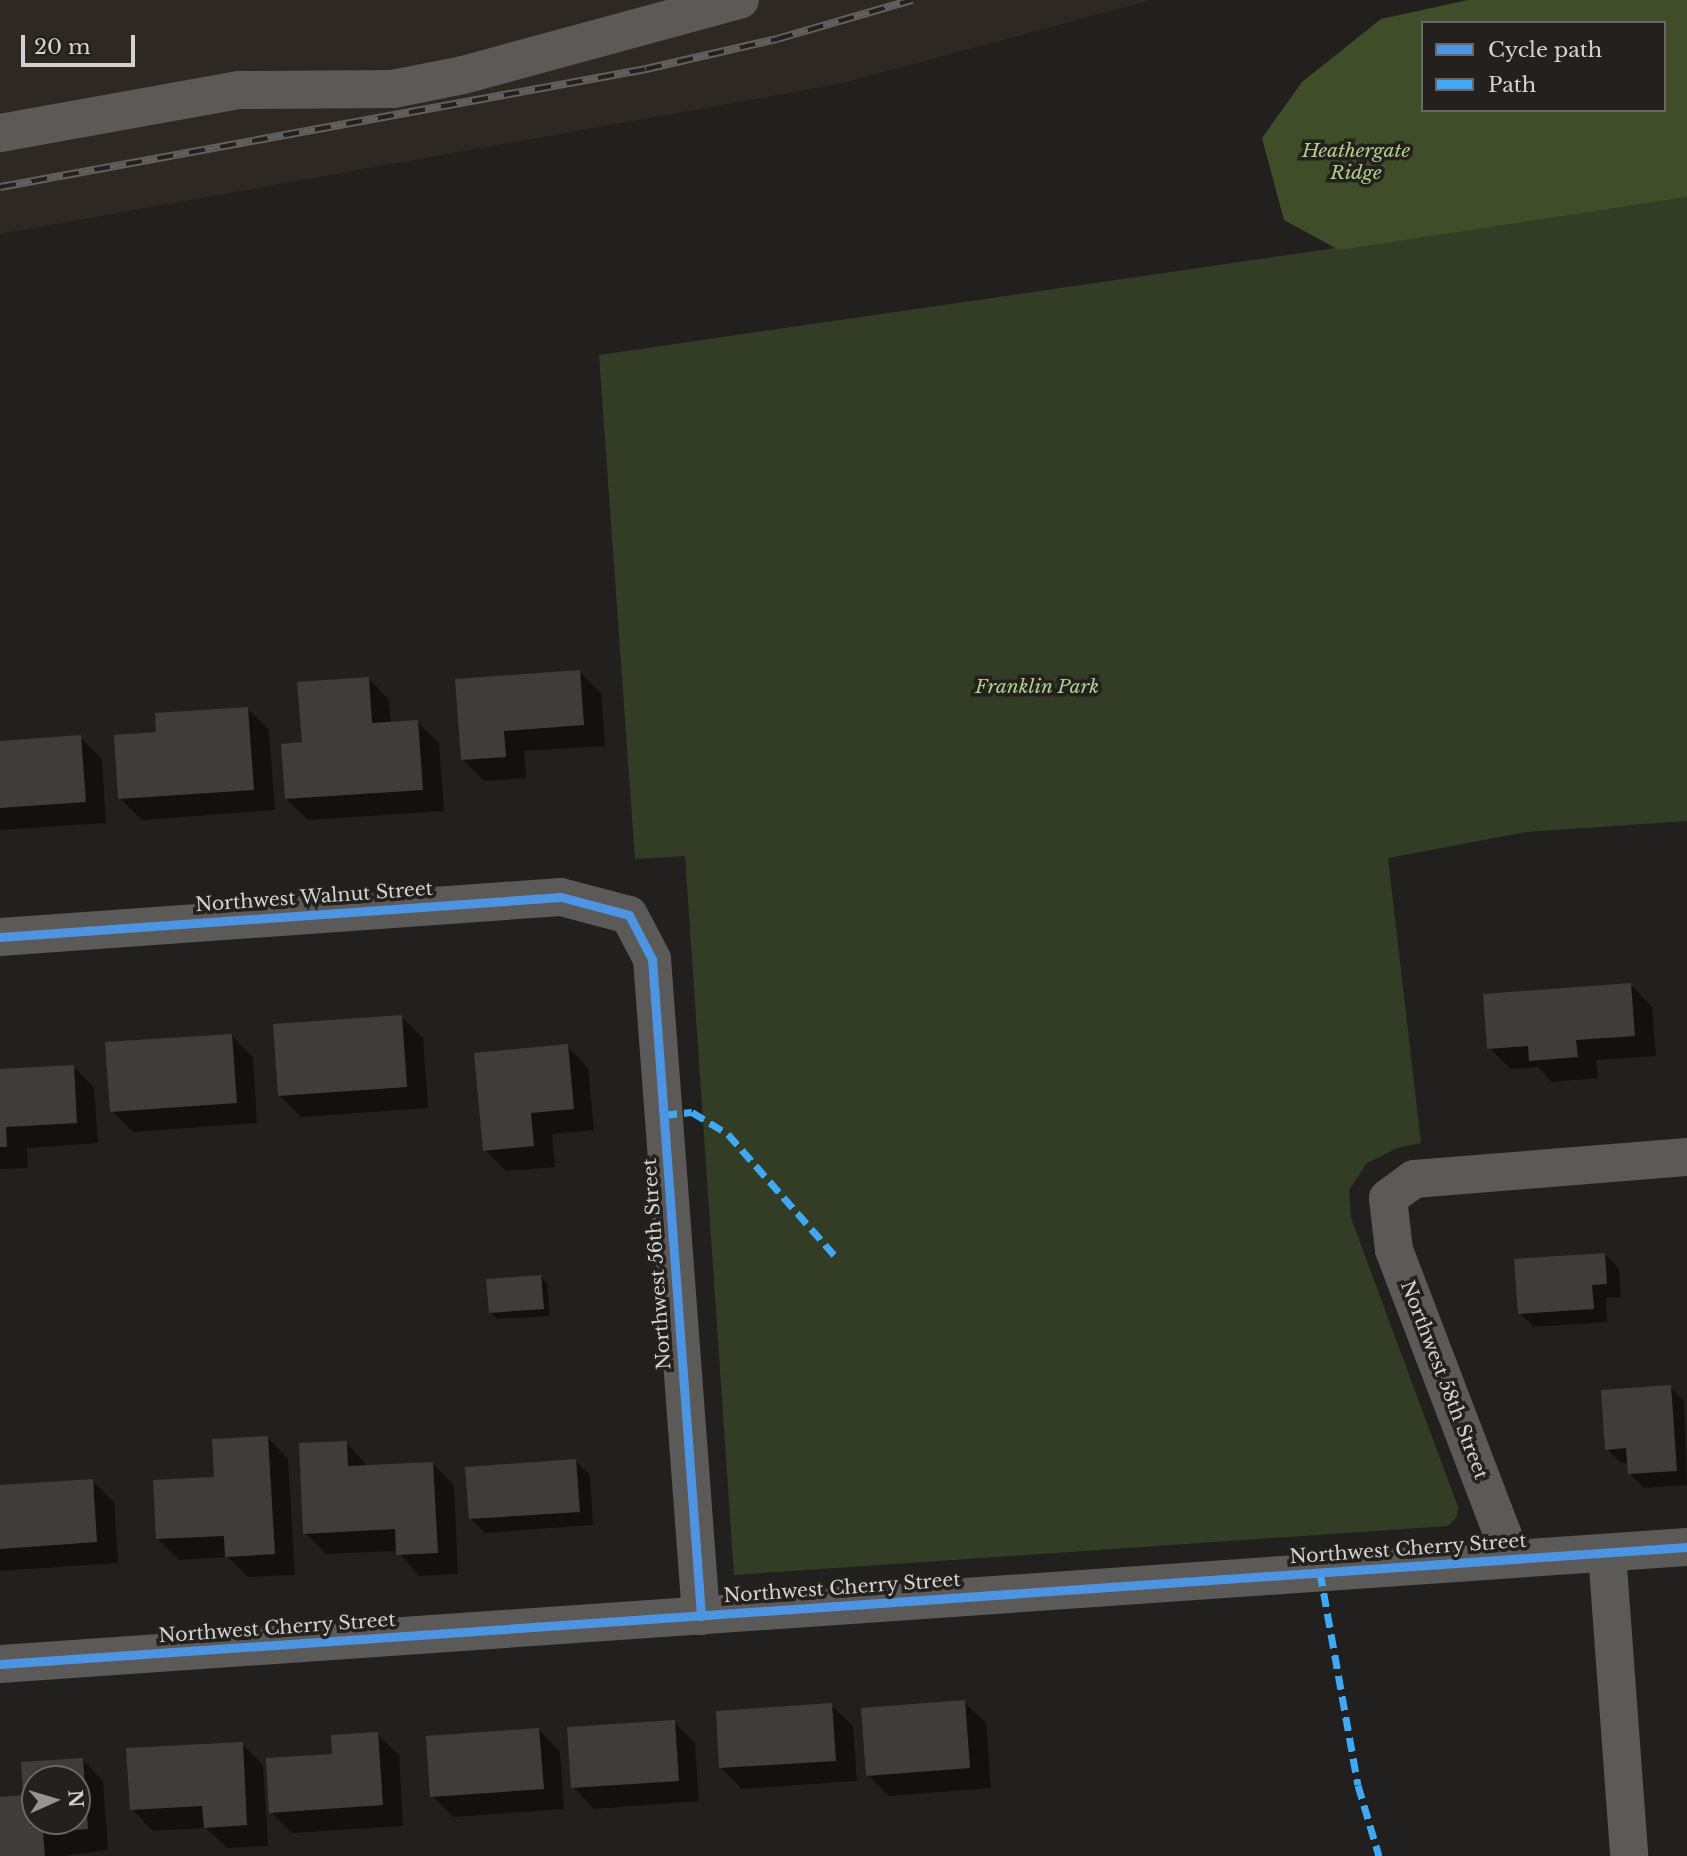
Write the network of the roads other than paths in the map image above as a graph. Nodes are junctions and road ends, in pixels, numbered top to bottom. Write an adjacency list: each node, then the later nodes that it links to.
1 (740, 0): 2 (street)
2 (0, 133)
3 (629, 915): 4 (street, Northwest Walnut Street); 9 (street, Northwest 56th Street)
4 (0, 937)
5 (1687, 1157): 8 (street, Northwest 58th Street)
6 (1687, 1547): 7 (street, Northwest Cherry Street)
7 (1606, 1553): 8 (street, Northwest Cherry Street); 11 (street)
8 (1512, 1559): 9 (street, Northwest Cherry Street)
9 (701, 1616): 10 (street, Northwest Cherry Street)
10 (0, 1664)
11 (1629, 1856)

